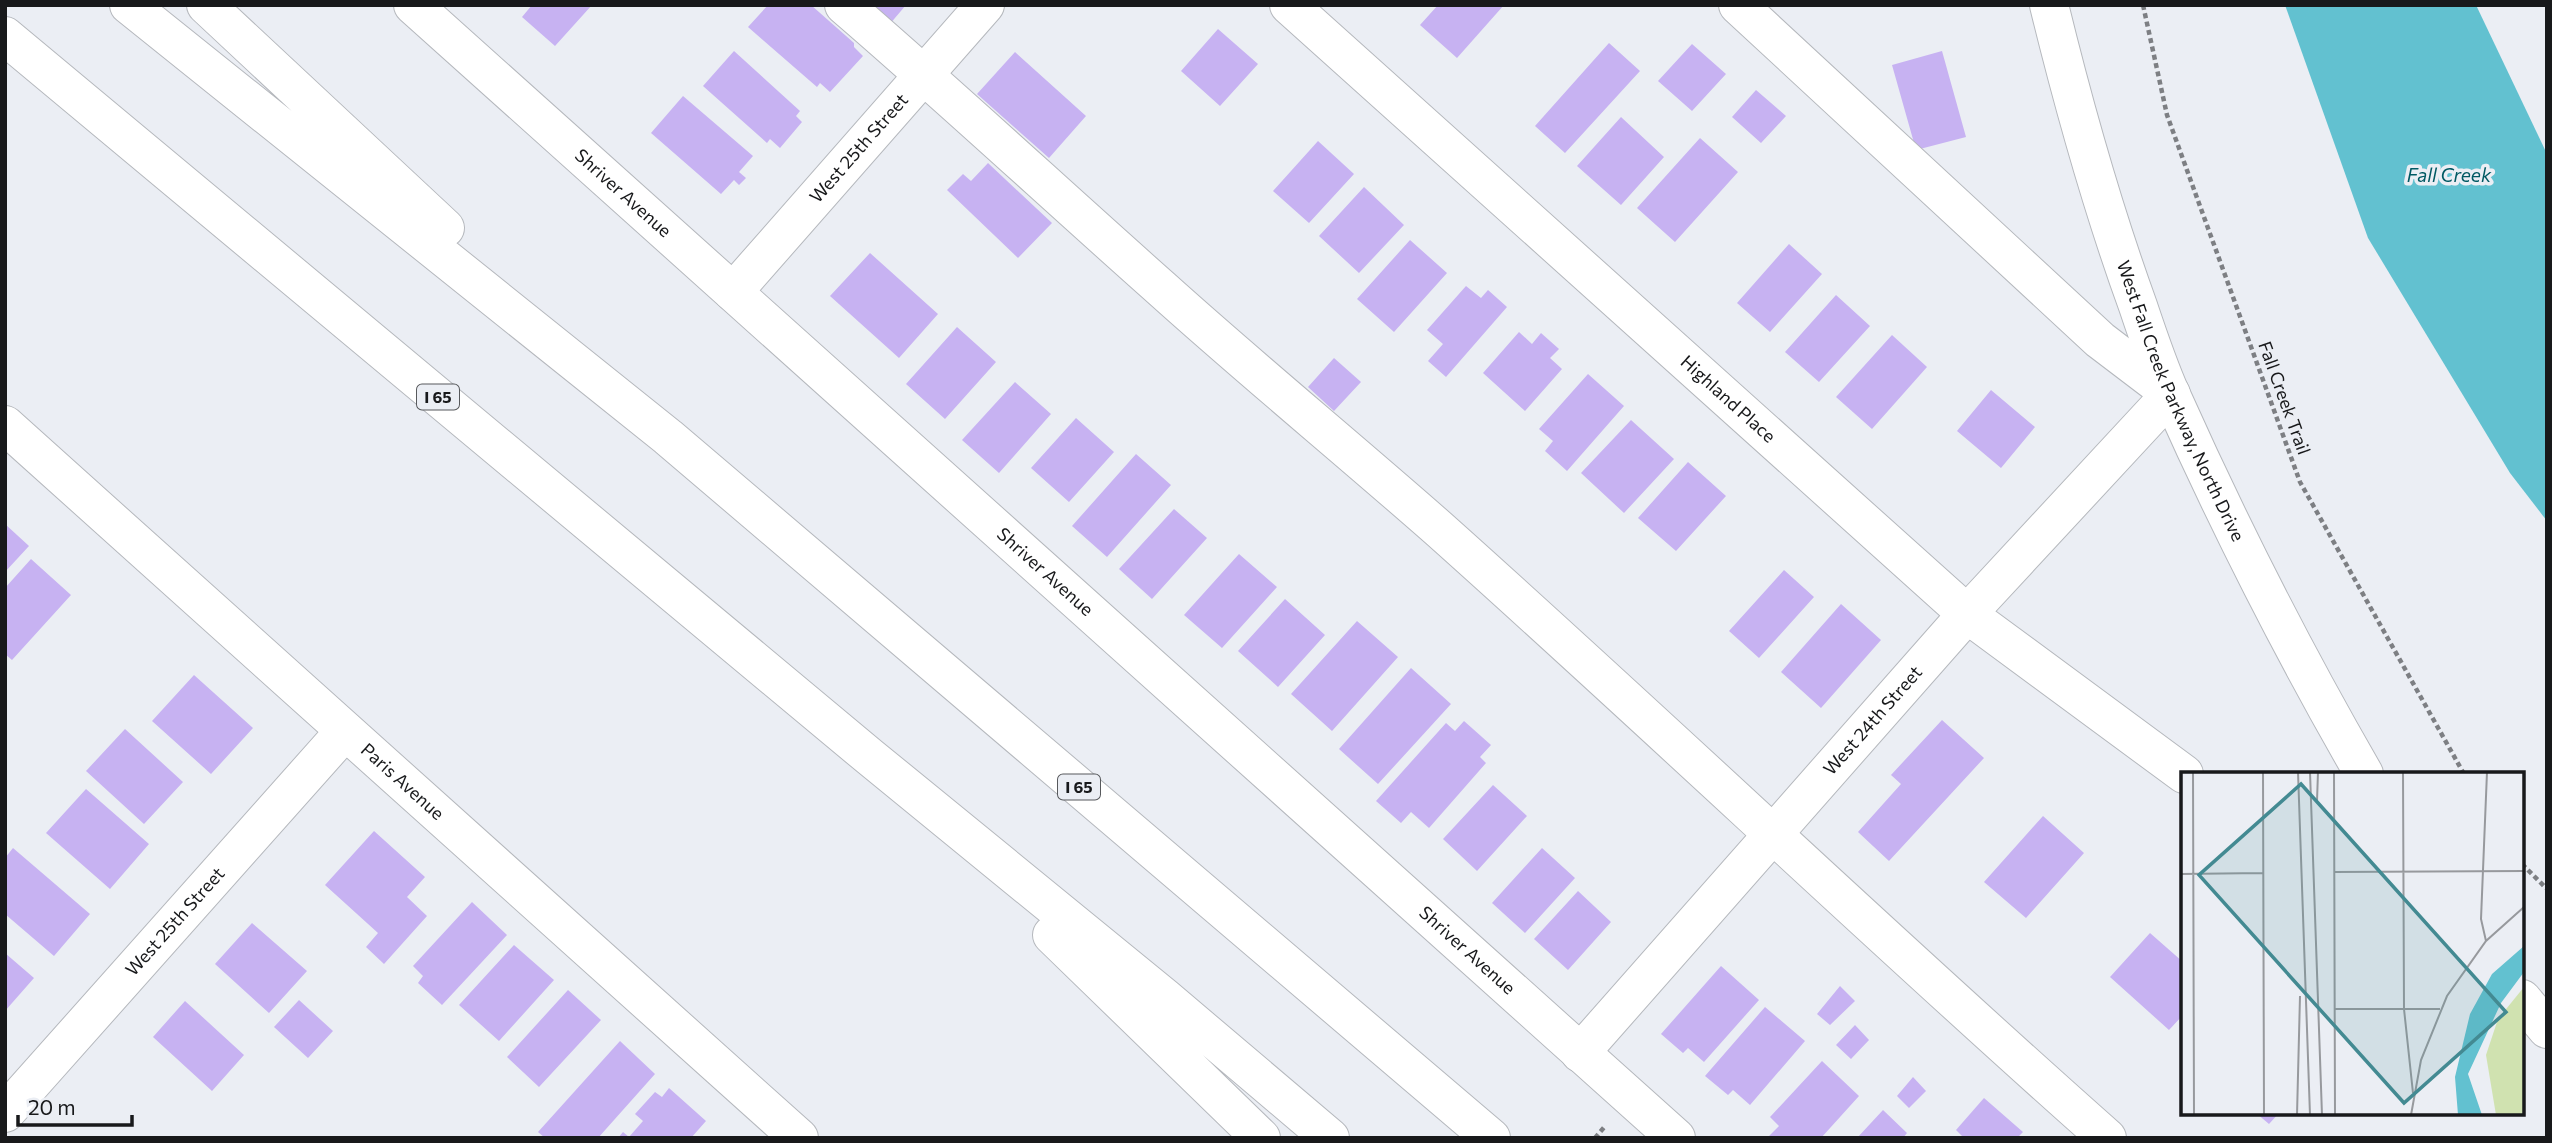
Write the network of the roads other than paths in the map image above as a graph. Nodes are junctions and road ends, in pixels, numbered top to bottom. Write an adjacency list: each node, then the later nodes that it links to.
1 (130, 5): 14 (main road, I 65)
2 (206, 5): 14 (main road)
3 (413, 5): 11 (main road, Shriver Avenue)
4 (844, 5): 10 (main road)
5 (985, 5): 10 (main road, West 25th Street)
6 (1289, 5): 15 (main road, Highland Place)
7 (1738, 5): 12 (main road)
8 (2049, 5): 12 (main road, West Fall Creek Parkway, North Drive)
9 (5, 36): 17 (main road, I 65)
10 (925, 74): 11 (main road, West 25th Street); 20 (main road)
11 (733, 292): 25 (main road, Shriver Avenue)
12 (2171, 394): 15 (main road, West 24th Street); 19 (main road, West Fall Creek Parkway, North Drive)
13 (5, 425): 16 (main road, Paris Avenue)
14 (668, 437): 30 (main road, I 65)
15 (1967, 614): 18 (main road, Highland Place); 20 (main road, West 24th Street)
16 (345, 732): 26 (main road, West 25th Street); 27 (main road, Paris Avenue)
17 (870, 757): 28 (main road); 29 (main road, I 65)
18 (2181, 772)
19 (2363, 772)
20 (1773, 835): 25 (main road, West 24th Street); 32 (main road)
21 (2524, 1001): 23 (main road)
22 (2524, 1025): 24 (main road)
23 (2547, 1029)
24 (2547, 1042)
25 (1580, 1053): 31 (main road, Shriver Avenue)
26 (5, 1112)
27 (799, 1138)
28 (1261, 1138)
29 (1330, 1138)
30 (1491, 1138)
31 (1676, 1138)
32 (2106, 1138)

